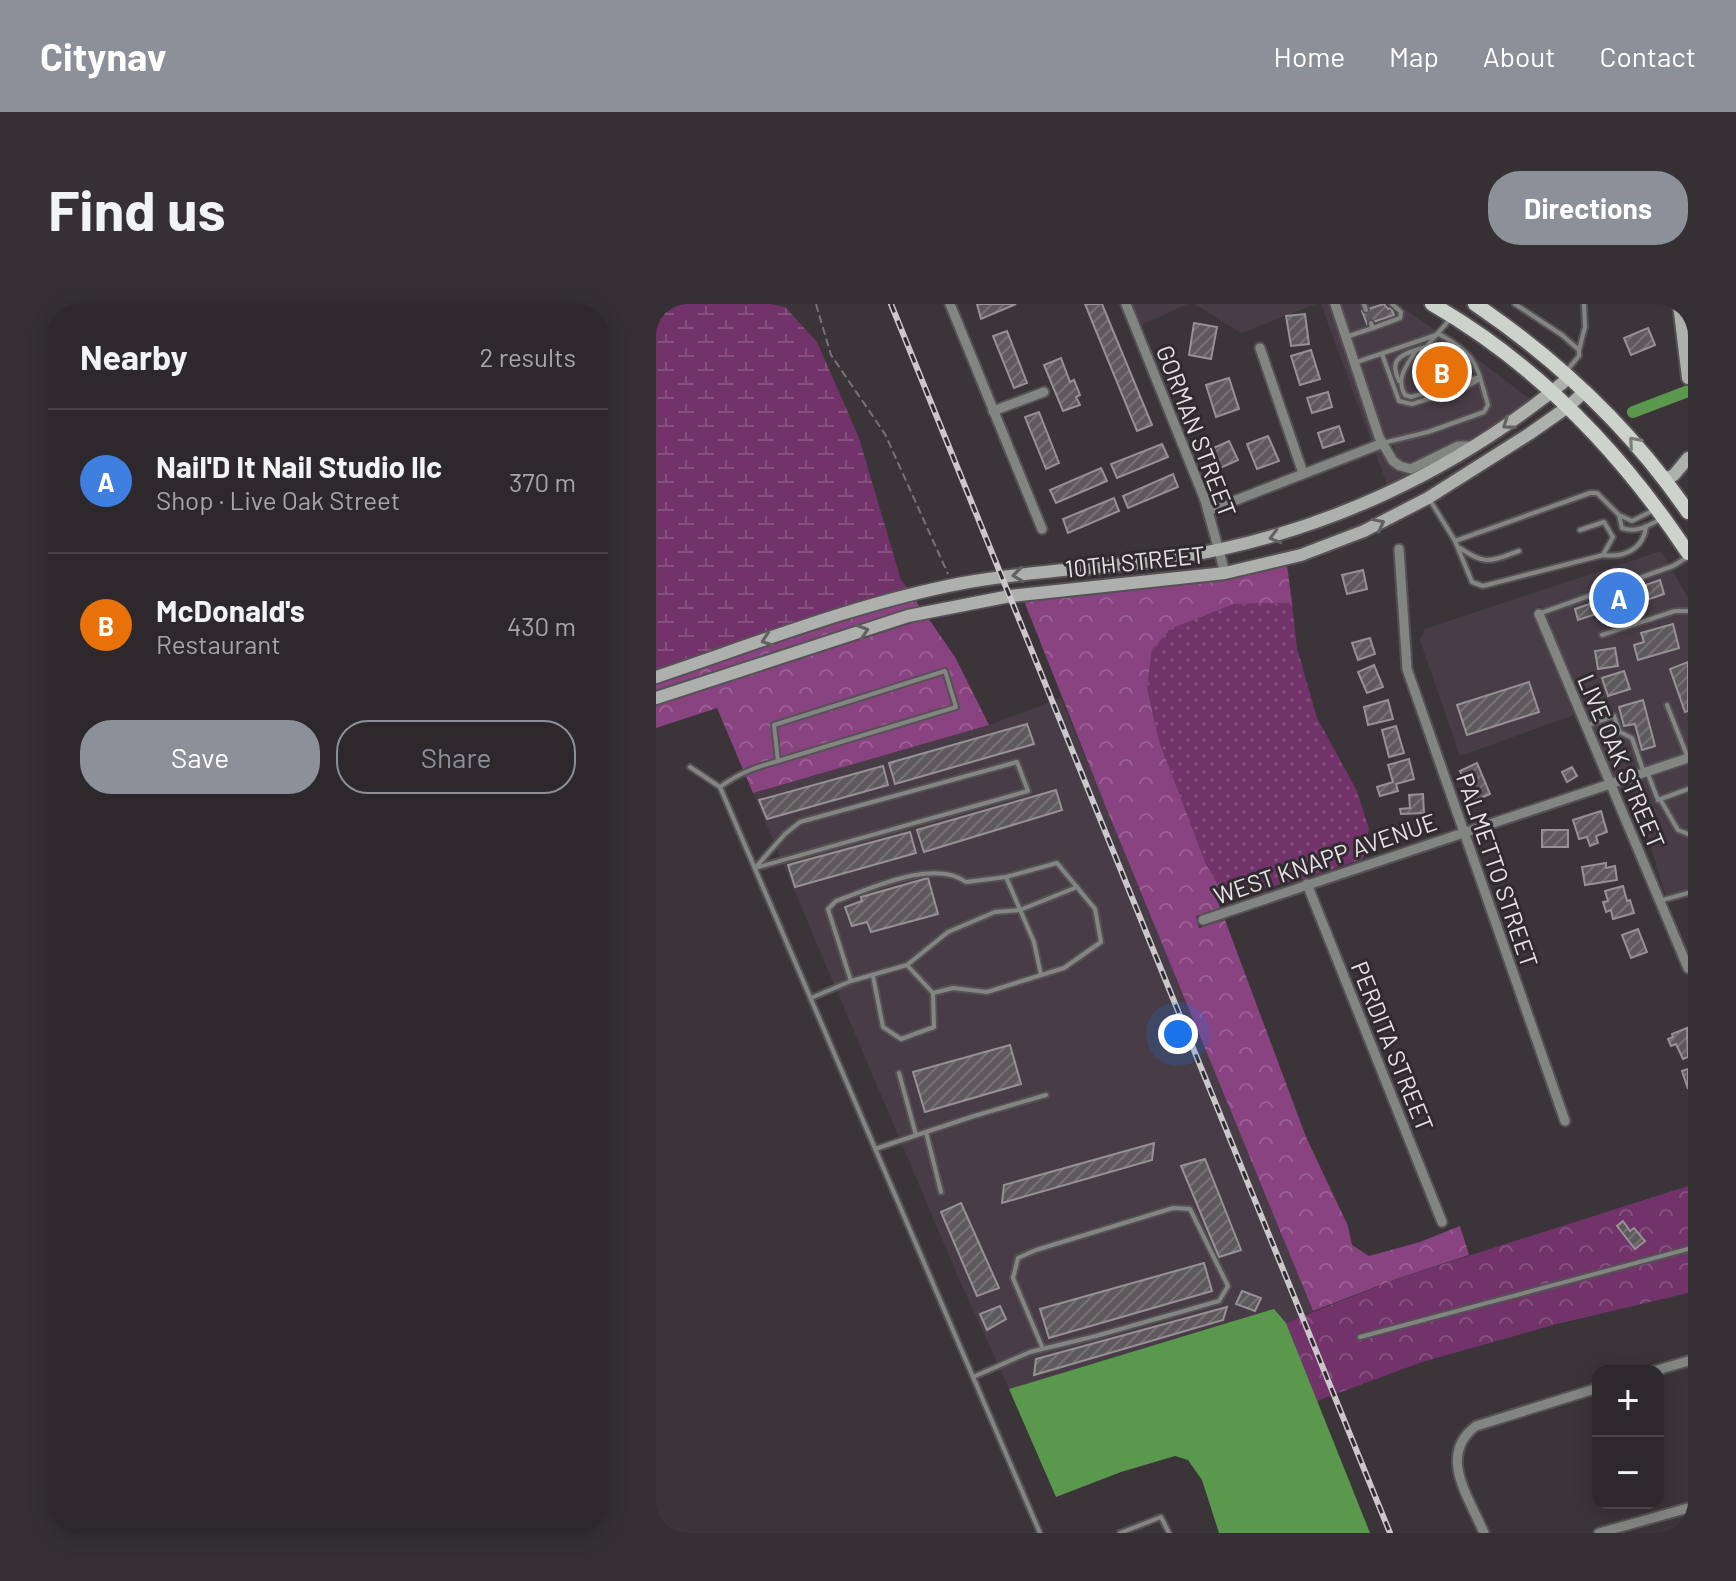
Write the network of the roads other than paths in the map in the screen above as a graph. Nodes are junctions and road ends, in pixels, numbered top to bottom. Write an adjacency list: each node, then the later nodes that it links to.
1 (950, 304): 27 (street)
2 (1126, 304): 34 (street, GORMAN STREET)
3 (1335, 304): 13 (street)
4 (1392, 304): 13 (lane)
5 (1432, 304): 10 (main road)
6 (1475, 304): 19 (main road)
7 (1515, 304): 16 (lane)
8 (1584, 304): 16 (lane)
9 (1679, 304): 11 (street)
10 (1452, 316): 12 (lane); 25 (main road)
11 (1684, 321): 21 (street)
12 (1439, 334): 15 (lane); 17 (lane); 20 (lane)
13 (1346, 337): 18 (street)
14 (1260, 348): 31 (street)
15 (1416, 350): 22 (lane); 22 (lane)
16 (1579, 350): 19 (lane)
17 (1382, 354): 18 (lane); 20 (lane)
18 (1354, 363): 28 (street)
19 (1568, 375): 23 (main road); 25 (street, 10TH STREET)
20 (1480, 378): 22 (lane); 28 (lane)
21 (1688, 378)
22 (1399, 382)
23 (1585, 391): 26 (street, 10TH STREET); 32 (main road, one-way to 23)
24 (1044, 392): 27 (street)
25 (1553, 392): 26 (main road); 29 (street, 10TH STREET, one-way to 29)
26 (1569, 406): 33 (street, 10TH STREET); 36 (main road)
27 (993, 411): 39 (street)
28 (1383, 443): 29 (street); 31 (street, 10TH STREET)
29 (1475, 446): 44 (street, 10TH STREET, one-way to 44)
30 (1688, 458): 32 (street)
31 (1303, 473): 34 (street, 10TH STREET)
32 (1665, 479): 35 (main road)
33 (1428, 498): 41 (lane); 49 (street, 10TH STREET, one-way to 33)
34 (1208, 511): 44 (street, GORMAN STREET)
35 (1688, 512)
36 (1660, 513): 37 (lane); 38 (lane); 47 (main road)
37 (1619, 515): 38 (lane); 41 (lane)
38 (1646, 526): 46 (lane)
39 (1042, 529)
40 (1580, 530): 46 (lane)
41 (1455, 541): 42 (lane)
42 (1460, 548): 45 (lane); 46 (lane)
43 (1399, 549): 68 (street, PALMETTO STREET)
44 (1219, 550): 48 (street, 10TH STREET); 49 (street, GORMAN STREET)
45 (1519, 551)
46 (1603, 555)
47 (1688, 555): 54 (lane)
48 (1054, 571): 50 (street, 10TH STREET, one-way to 50); 51 (street)
49 (1225, 573): 51 (street, 10TH STREET)
50 (952, 586): 52 (street); 56 (street, 10TH STREET, one-way to 56)
51 (1057, 591): 52 (street, 10TH STREET)
52 (960, 605): 57 (street, 10TH STREET, one-way to 52)
53 (1688, 611): 55 (lane)
54 (1539, 614): 59 (street, LIVE OAK STREET)
55 (1602, 635)
56 (656, 677)
57 (656, 698)
58 (1667, 705): 60 (lane)
59 (1585, 726): 63 (lane); 64 (street, LIVE OAK STREET)
60 (1688, 758): 63 (street, WEST KNAPP AVENUE)
61 (778, 761): 61 (lane); 65 (lane)
62 (690, 767): 65 (lane)
63 (1646, 772): 64 (street, WEST KNAPP AVENUE); 67 (lane)
64 (1609, 785): 68 (street, WEST KNAPP AVENUE); 75 (street, LIVE OAK STREET)
65 (720, 787): 70 (lane)
66 (1688, 789): 67 (lane)
67 (1660, 799): 69 (lane)
68 (1463, 832): 72 (street, WEST KNAPP AVENUE); 87 (street, PALMETTO STREET)
69 (1688, 834)
70 (755, 868): 70 (lane); 84 (lane)
71 (1006, 877): 73 (lane); 76 (lane); 82 (lane)
72 (1307, 884): 77 (street, WEST KNAPP AVENUE); 92 (street, PERDITA STREET)
73 (1077, 887): 76 (lane); 80 (lane)
74 (1688, 893): 75 (lane)
75 (1659, 901): 79 (street, LIVE OAK STREET)
76 (1020, 910): 78 (lane); 80 (lane)
77 (1203, 920)
78 (907, 965): 81 (lane); 83 (lane)
79 (1688, 968)
80 (1041, 975): 83 (lane)
81 (873, 976): 82 (lane); 83 (lane)
82 (851, 981): 84 (lane)
83 (933, 993)
84 (811, 998): 90 (lane)
85 (899, 1073): 89 (lane)
86 (1046, 1095): 88 (lane)
87 (1565, 1121)
88 (926, 1132): 89 (lane); 91 (lane)
89 (916, 1135): 90 (lane)
90 (875, 1149): 98 (lane)
91 (941, 1192)
92 (1442, 1222)
93 (1688, 1249): 94 (lane)
94 (1360, 1337)
95 (1043, 1349): 95 (lane); 98 (lane)
96 (1688, 1361): 97 (street)
97 (1664, 1368)
98 (973, 1377): 101 (lane)
99 (1592, 1390): 104 (street)
100 (1688, 1508): 105 (street)
101 (1040, 1533)
102 (1120, 1533): 103 (lane)
103 (1169, 1533)
104 (1484, 1533)
105 (1599, 1533)

